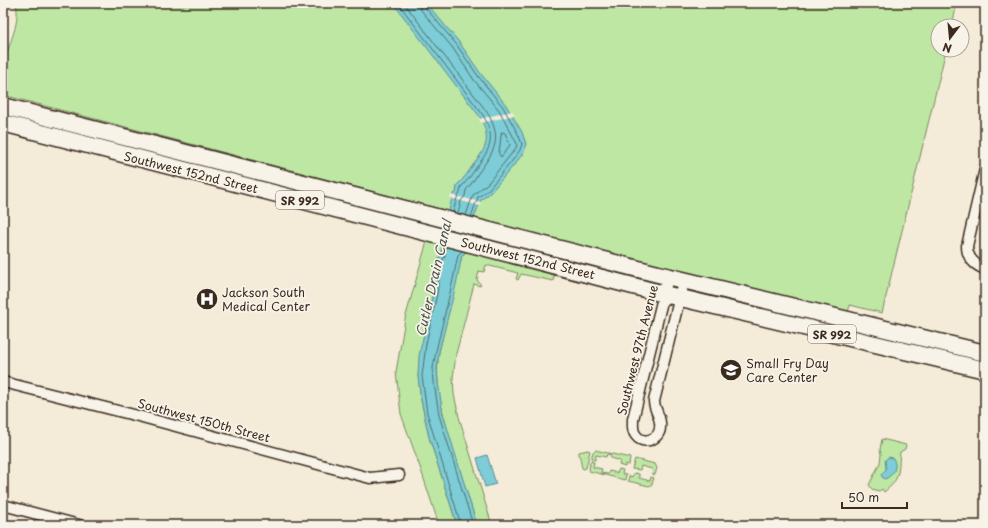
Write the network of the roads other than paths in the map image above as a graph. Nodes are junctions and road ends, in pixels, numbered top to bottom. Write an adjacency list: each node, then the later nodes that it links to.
1 (3, 106): 5 (main road, Southwest 152nd Street / SR 992)
2 (3, 123): 6 (main road, Southwest 152nd Street / SR 992)
3 (985, 169): 4 (street)
4 (985, 268)
5 (676, 278): 6 (street, Southwest 97th Avenue); 6 (street, Southwest 97th Avenue); 7 (main road, Southwest 152nd Street / SR 992)
6 (672, 295): 6 (street, Southwest 97th Avenue); 8 (main road, Southwest 152nd Street / SR 992)
7 (985, 353)
8 (985, 370)
9 (3, 382): 10 (street, Southwest 150th Street)
10 (399, 475)
11 (3, 505): 12 (street)
12 (79, 525)

